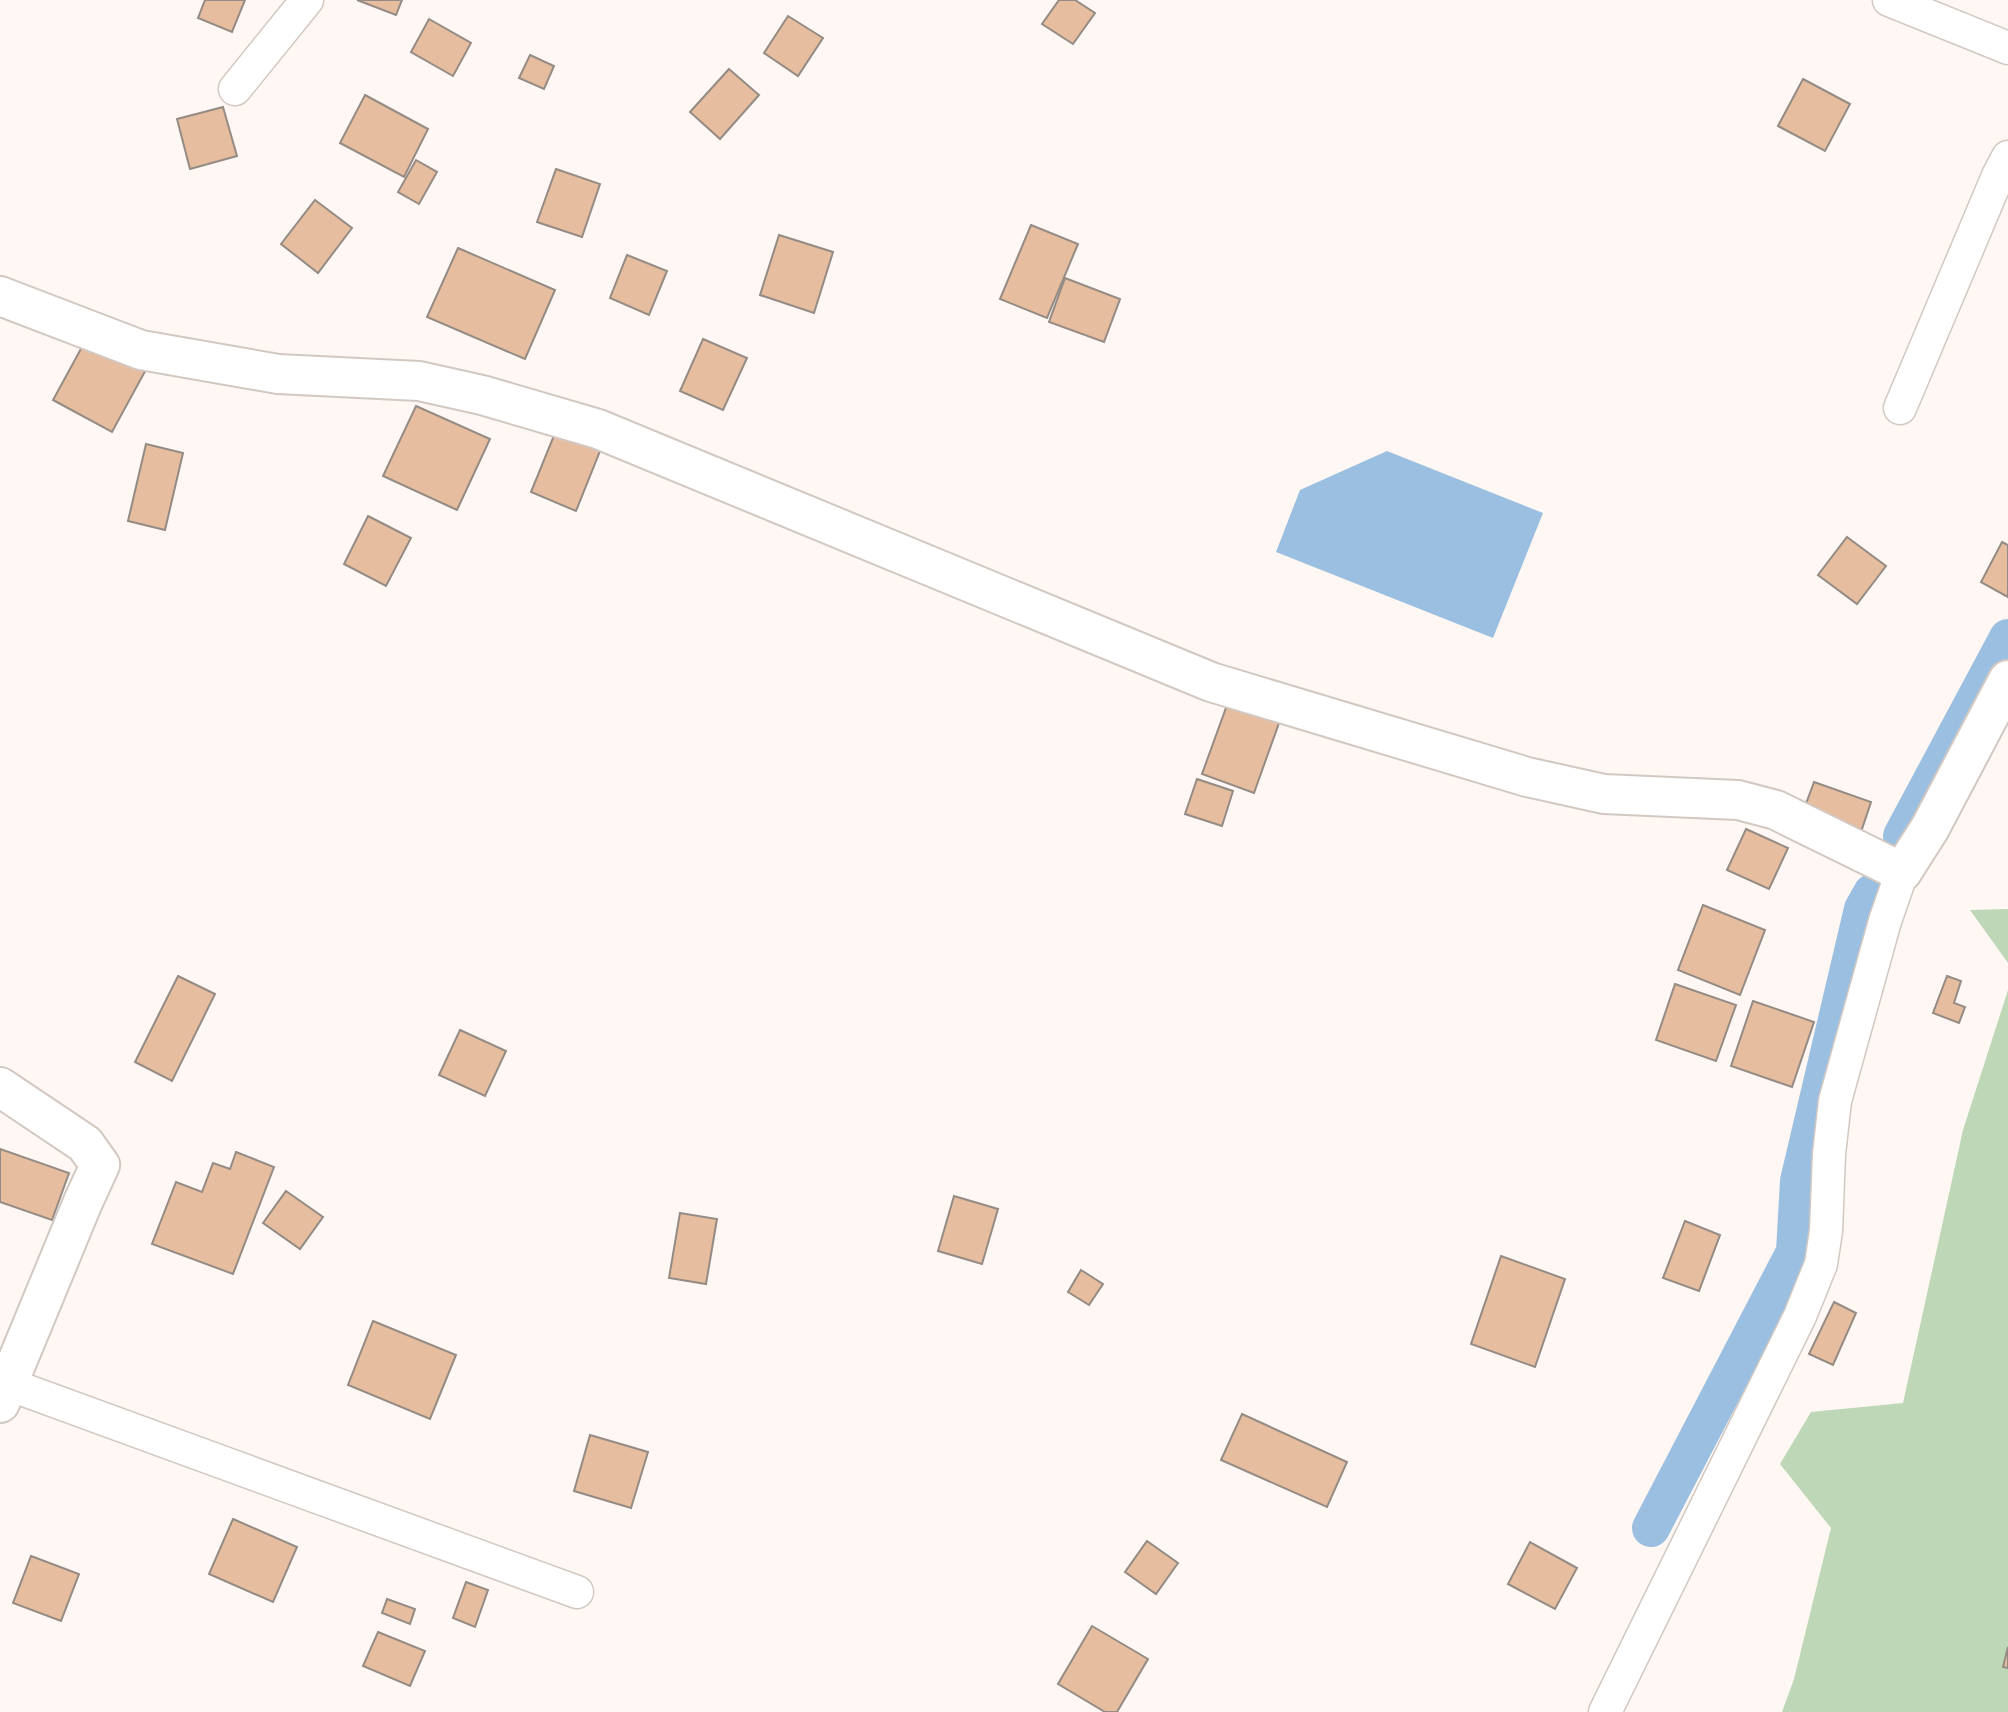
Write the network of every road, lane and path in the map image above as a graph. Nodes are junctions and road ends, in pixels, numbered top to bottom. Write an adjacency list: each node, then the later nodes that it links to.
1 (307, 0): 4 (street)
2 (1889, 0): 3 (street)
3 (2008, 48)
4 (235, 89)
5 (2008, 157): 7 (street)
6 (0, 296): 9 (main road)
7 (1899, 408)
8 (2008, 680): 9 (main road)
9 (1902, 872): 13 (street)
10 (0, 1087): 11 (main road)
11 (4, 1393): 12 (street)
12 (577, 1592)
13 (1605, 1712)

